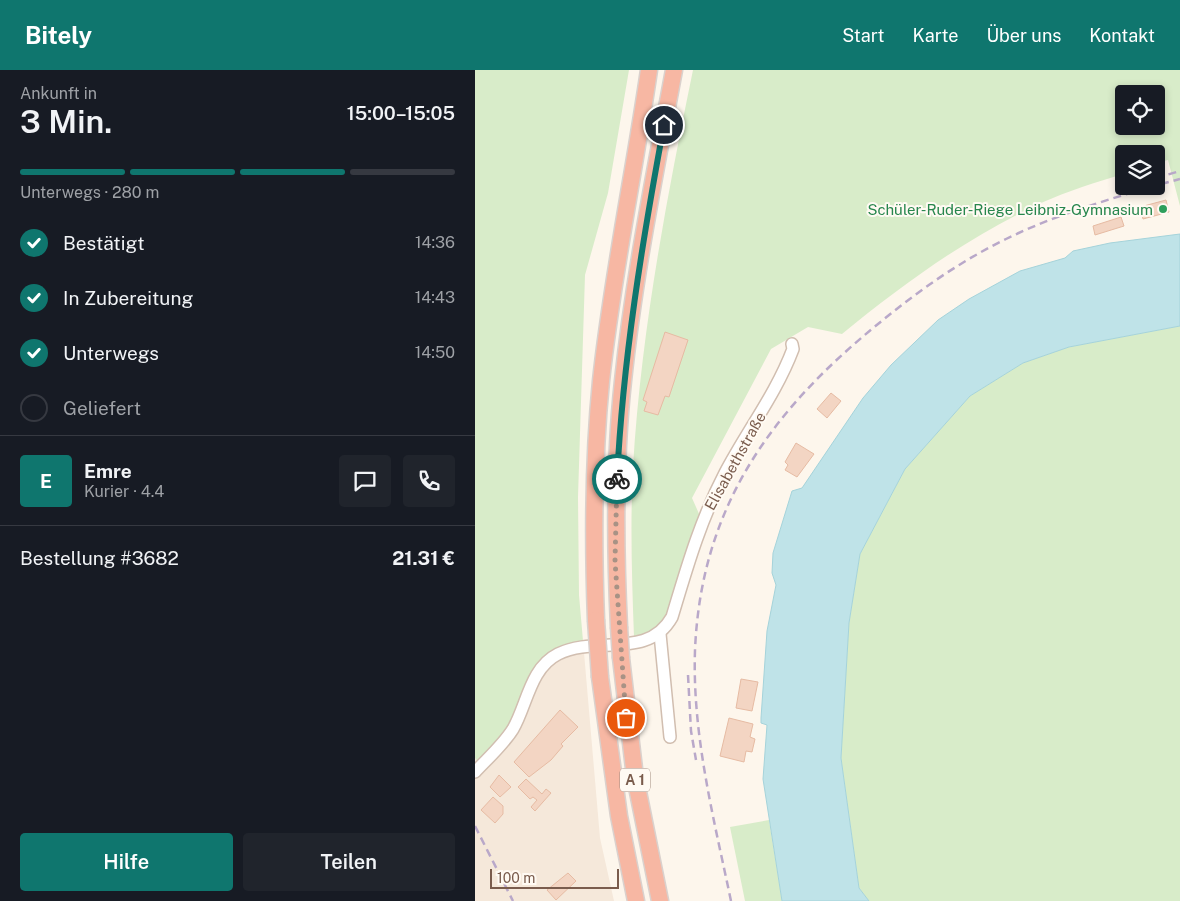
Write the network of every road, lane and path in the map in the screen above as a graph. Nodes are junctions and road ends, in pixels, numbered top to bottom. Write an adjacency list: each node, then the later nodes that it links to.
1 (650, 70): 7 (highway, A 1, bridge)
2 (674, 70): 8 (highway, A 1, bridge)
3 (792, 344): 4 (street, Elisabethstraße)
4 (660, 634): 5 (street); 6 (street)
5 (670, 737)
6 (475, 772)
7 (636, 901)
8 (660, 901)

